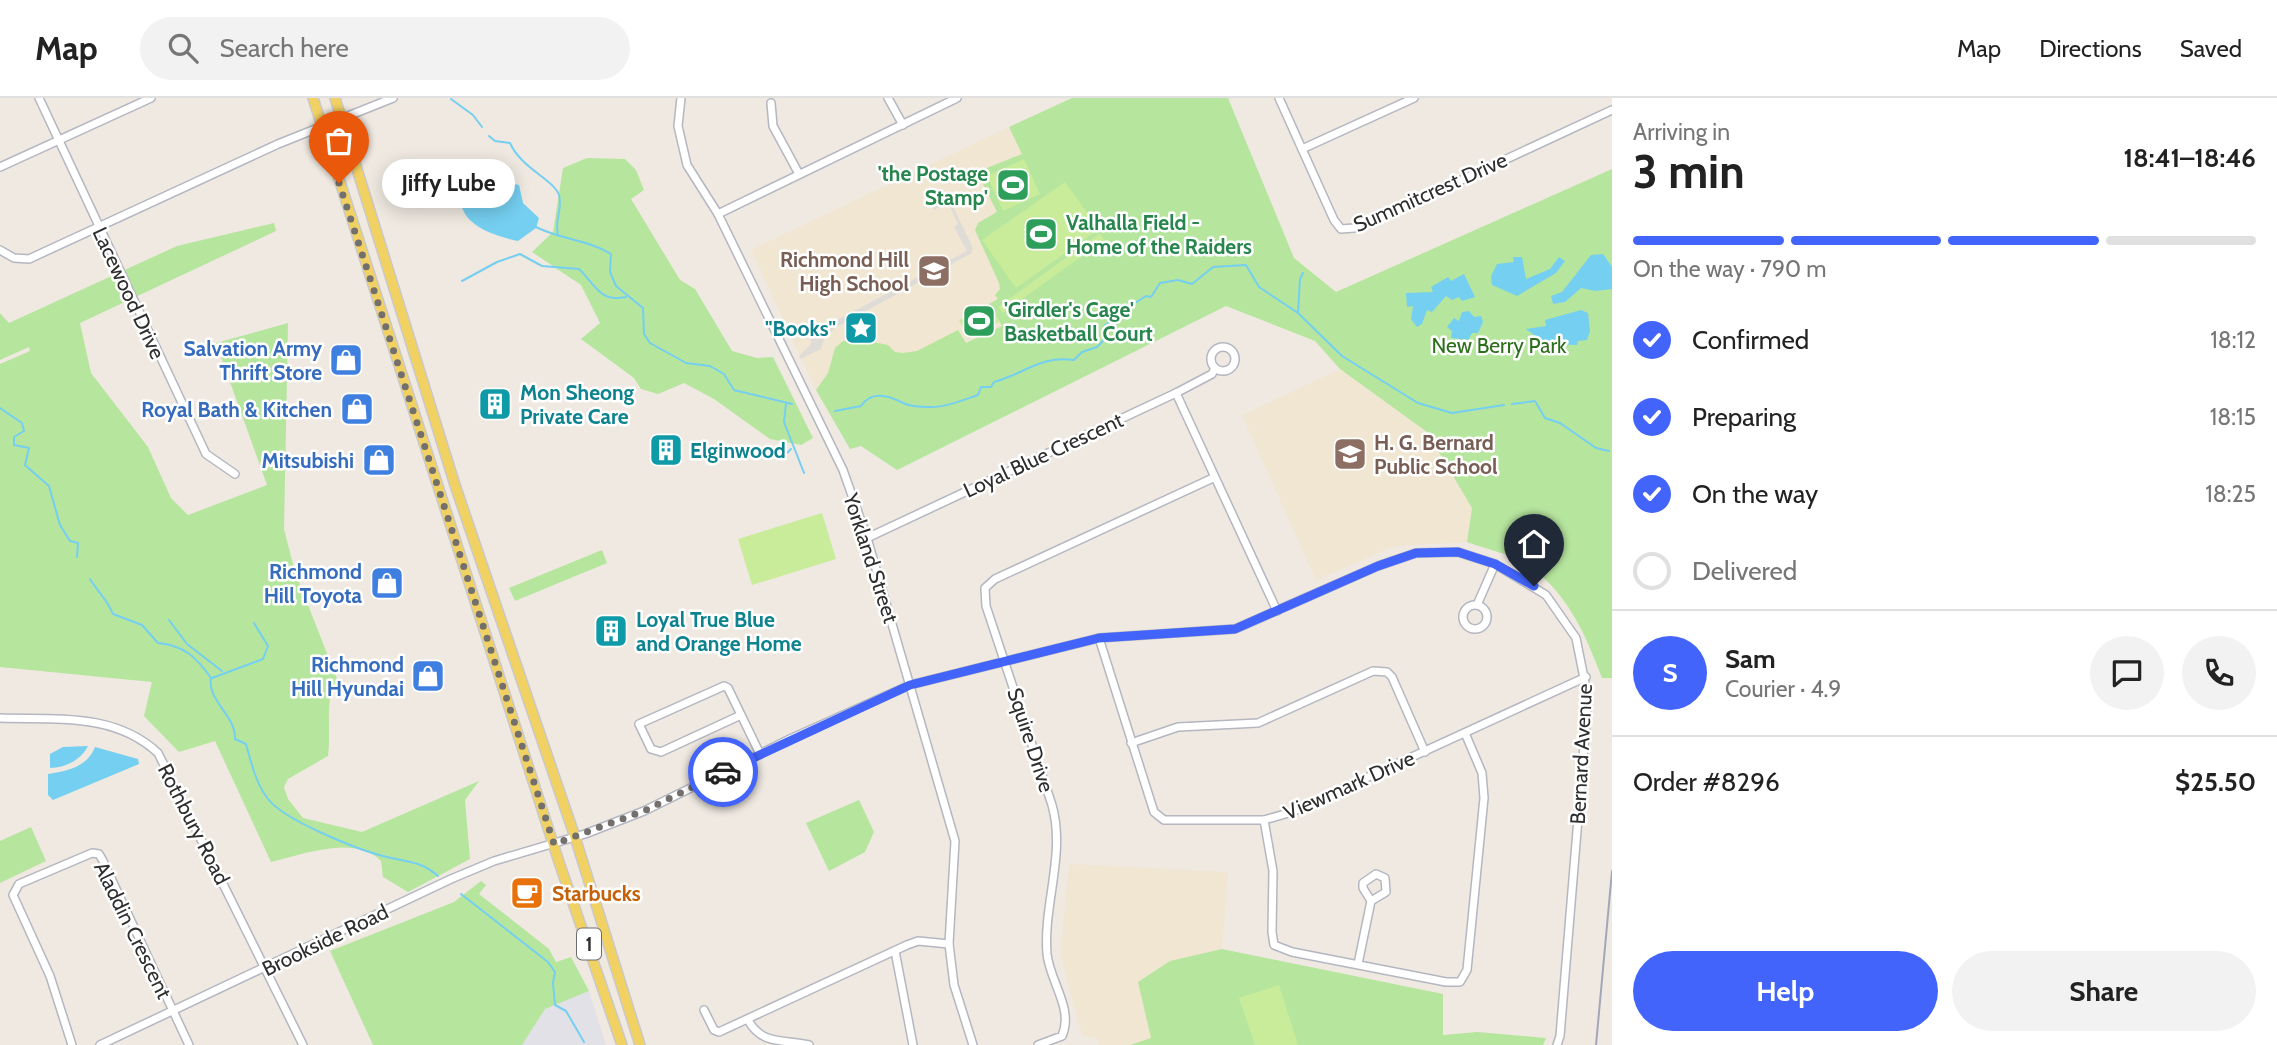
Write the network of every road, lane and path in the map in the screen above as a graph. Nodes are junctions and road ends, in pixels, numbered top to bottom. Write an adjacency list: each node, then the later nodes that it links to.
1 (39, 98): 16 (street, Lacewood Drive)
2 (151, 98): 16 (street)
3 (313, 98): 15 (main road, 1)
4 (335, 98): 13 (main road, 1)
5 (393, 98): 13 (street)
6 (681, 98): 20 (street, Yorkland Street)
7 (888, 98): 14 (street)
8 (957, 98): 14 (street)
9 (1279, 98): 17 (street, Summitcrest Drive)
10 (1414, 98): 17 (street)
11 (771, 103): 19 (street)
12 (1612, 110): 17 (street, Summitcrest Drive)
13 (342, 121): 15 (street); 42 (main road, 1)
14 (903, 125): 19 (street)
15 (322, 128): 21 (street); 43 (main road, 1)
16 (58, 140): 18 (street); 21 (street, Lacewood Drive)
17 (1302, 149)
18 (0, 167)
19 (799, 174): 20 (street)
20 (718, 215): 27 (street, Yorkland Street)
21 (98, 227): 22 (street); 25 (street, Lacewood Drive)
22 (0, 250)
23 (1215, 368): 24 (street, Loyal Blue Crescent)
24 (1175, 393): 26 (street); 27 (street, Loyal Blue Crescent)
25 (235, 474)
26 (1213, 478): 30 (street); 32 (street, Squire Drive)
27 (867, 538): 34 (street, Yorkland Street)
28 (1495, 564): 29 (street); 30 (street, Bernard Avenue); 33 (street, Bernard Avenue)
29 (1477, 605)
30 (1277, 611): 31 (street, Bernard Avenue)
31 (1099, 638): 32 (street, Bernard Avenue); 38 (street, Viewmark Drive)
32 (1006, 660): 34 (street, Bernard Avenue); 61 (street, Squire Drive)
33 (1586, 677): 37 (street, Viewmark Drive); 62 (street, Bernard Avenue)
34 (910, 685): 40 (street, Bernard Avenue); 45 (street, Yorkland Street)
35 (741, 715): 35 (street); 40 (street)
36 (0, 718): 48 (street, Rothbury Road)
37 (1465, 733): 39 (street, Viewmark Drive); 47 (street)
38 (1131, 743): 39 (street); 41 (street, Viewmark Drive)
39 (1425, 752): 41 (street, Viewmark Drive)
40 (760, 754): 42 (street, Brookside Road)
41 (1264, 820): 47 (street)
42 (575, 837): 43 (street, Brookside Road); 57 (main road, 1)
43 (554, 844): 48 (street, Brookside Road); 56 (main road, 1)
44 (1370, 901): 47 (street)
45 (949, 944): 46 (street); 60 (street, Yorkland Street)
46 (895, 951): 51 (street); 59 (street)
47 (1358, 964)
48 (267, 968): 50 (street, Brookside Road); 55 (street, Rothbury Road)
49 (704, 1010): 51 (street)
50 (172, 1012): 52 (street, Aladdin Crescent); 53 (street, Brookside Road); 54 (street)
51 (748, 1020): 58 (street)
52 (72, 1045)
53 (100, 1045)
54 (189, 1045)
55 (303, 1045)
56 (622, 1045)
57 (640, 1045)
58 (809, 1045)
59 (913, 1045)
60 (973, 1045)
61 (1038, 1045)
62 (1556, 1045)

